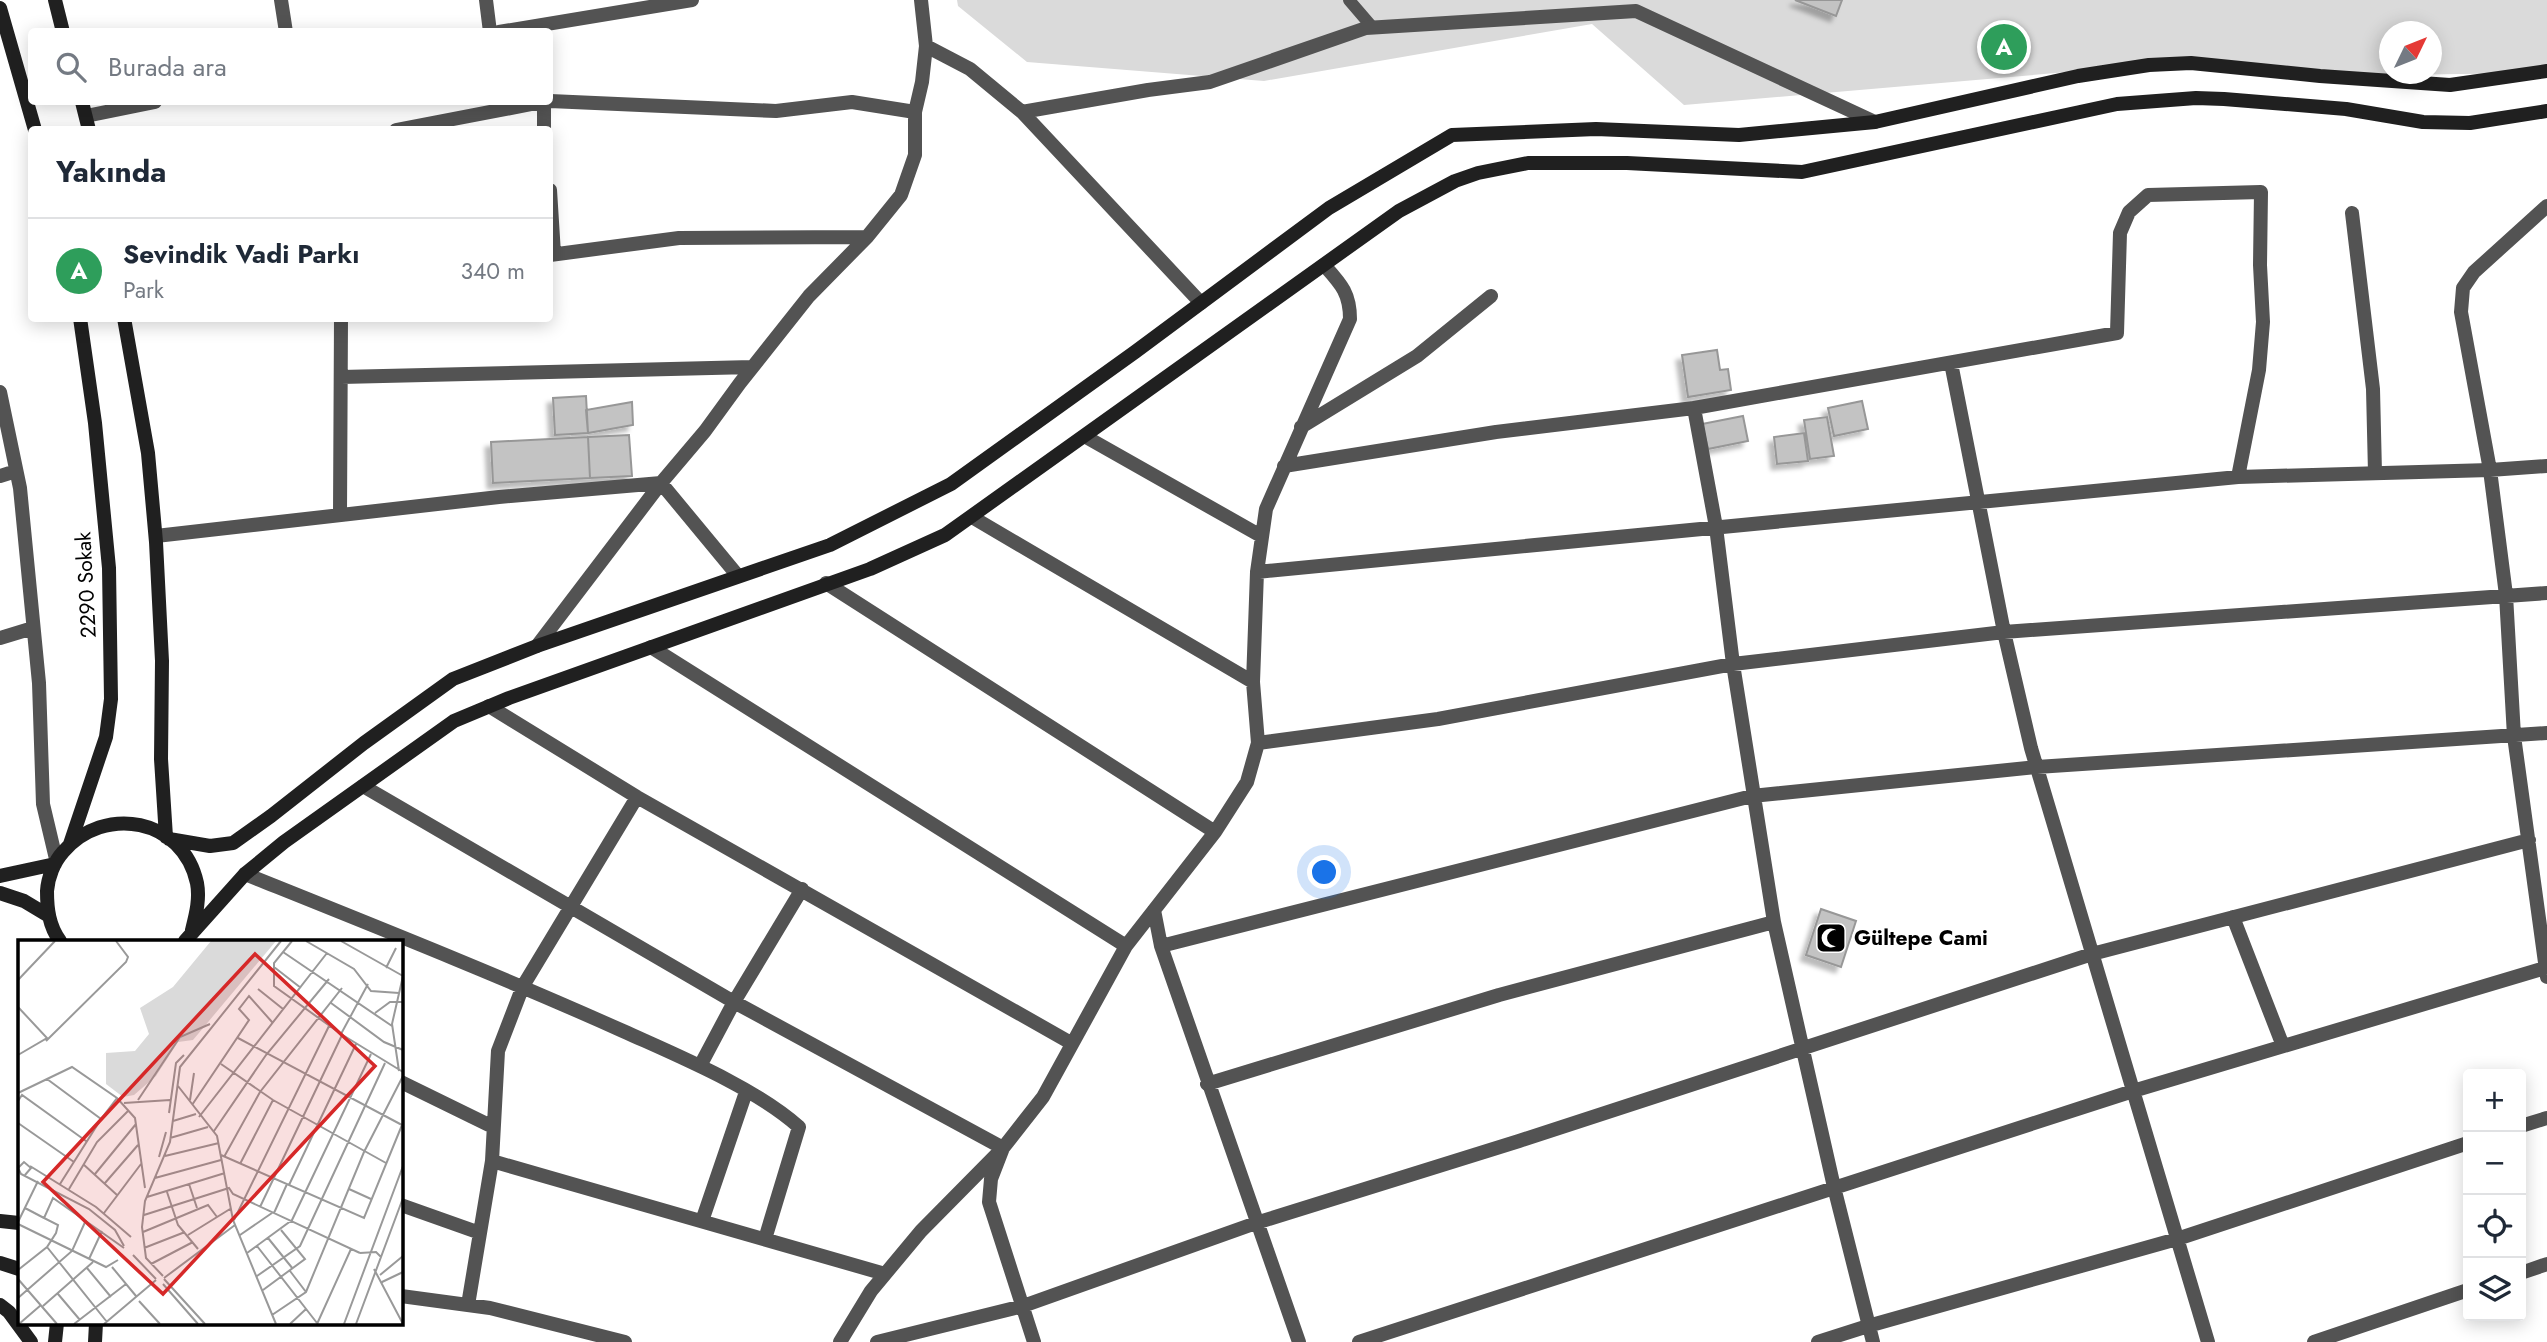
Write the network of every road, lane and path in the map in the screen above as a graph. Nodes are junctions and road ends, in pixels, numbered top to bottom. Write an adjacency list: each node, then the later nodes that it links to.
1 (55, 0): 8 (main road)
2 (281, 0): 9 (street)
3 (486, 0): 10 (street)
4 (692, 0): 11 (street)
5 (922, 0): 13 (street)
6 (1349, 0): 12 (lane)
7 (0, 8): 24 (main road)
8 (63, 28)
9 (285, 28)
10 (490, 28)
11 (523, 28)
12 (1373, 28): 21 (street); 23 (street)
13 (926, 46): 20 (street); 21 (street)
14 (2547, 71): 23 (main road, 2290 Sokak)
15 (553, 101): 20 (street)
16 (140, 105): 22 (street)
17 (527, 105): 25 (street)
18 (543, 105): 26 (street)
19 (2547, 111): 31 (main road)
20 (915, 112): 29 (street)
21 (1023, 112): 33 (street)
22 (86, 116)
23 (1875, 122): 33 (main road, 2290 Sokak)
24 (34, 126)
25 (417, 126)
26 (544, 126)
27 (2547, 206): 46 (street)
28 (2352, 213): 48 (street)
29 (867, 237): 30 (street); 38 (street)
30 (553, 254)
31 (1324, 265): 42 (street); 43 (main road)
32 (1491, 296): 42 (street)
33 (1201, 303): 59 (main road, 2290 Sokak)
34 (80, 322): 81 (main road, 2290 Sokak)
35 (125, 322): 56 (main road)
36 (341, 322): 39 (street)
37 (1951, 363): 41 (street); 50 (street); 52 (street)
38 (752, 368): 39 (street); 51 (street)
39 (341, 377): 53 (street)
40 (0, 392): 47 (street)
41 (1694, 408): 44 (street); 55 (street)
42 (1301, 427): 44 (street)
43 (1087, 437): 54 (main road); 57 (street)
44 (1284, 466): 57 (street)
45 (2547, 466): 46 (street)
46 (2490, 470): 48 (street); 62 (street)
47 (16, 471): 49 (street); 63 (street)
48 (2375, 473): 50 (street)
49 (0, 477)
50 (2238, 477): 52 (street)
51 (661, 483): 53 (street); 59 (street); 66 (street)
52 (1978, 500): 55 (street); 64 (street)
53 (340, 515): 56 (street)
54 (972, 517): 60 (main road); 69 (street)
55 (1716, 527): 58 (street); 68 (street)
56 (156, 536): 79 (main road)
57 (1261, 536): 58 (street)
58 (1257, 572): 69 (street)
59 (738, 576): 66 (main road, 2290 Sokak)
60 (826, 583): 67 (main road); 78 (street)
61 (2547, 593): 62 (street)
62 (2507, 595): 64 (street); 72 (street)
63 (33, 628): 65 (street); 82 (street)
64 (2004, 632): 68 (street); 74 (street)
65 (0, 638)
66 (537, 646): 79 (main road, 2290 Sokak)
67 (651, 647): 70 (main road); 95 (street)
68 (1732, 664): 73 (street); 76 (street)
69 (1252, 682): 73 (street)
70 (489, 706): 75 (main road); 77 (street)
71 (2547, 733): 72 (street)
72 (2514, 736): 74 (street); 80 (street)
73 (1258, 743): 78 (street)
74 (2037, 767): 76 (street); 97 (street)
75 (363, 786): 83 (main road); 87 (street)
76 (1752, 796): 91 (street); 96 (street)
77 (637, 797): 85 (street); 87 (street)
78 (1215, 832): 88 (street)
79 (167, 838): 81 (main road, 2290 Sokak); 93 (main road)
80 (2529, 840): 90 (street); 98 (street)
81 (70, 844): 82 (main road, 2290 Sokak)
82 (55, 862): 84 (main road); 89 (main road, 2290 Sokak)
83 (245, 874): 94 (main road); 99 (street)
84 (0, 876)
85 (802, 889): 100 (street); 101 (street)
86 (0, 893): 89 (main road)
87 (569, 908): 99 (street); 100 (street)
88 (1154, 910): 95 (street); 96 (street)
89 (49, 916): 92 (main road, 2290 Sokak)
90 (2233, 917): 97 (street); 103 (street)
91 (1774, 922): 102 (street); 106 (street)
92 (59, 940)
93 (186, 940)
94 (186, 940)
95 (1126, 946): 101 (street)
96 (1161, 946): 106 (street)
97 (2092, 954): 102 (street); 107 (street)
98 (2546, 965): 103 (street)
99 (523, 986): 104 (street); 111 (street)
100 (734, 1002): 104 (street); 113 (street)
101 (1071, 1043): 113 (street)
102 (1804, 1046): 115 (street); 120 (street)
103 (2283, 1046): 107 (street)
104 (700, 1066): 108 (street)
105 (402, 1082): 111 (street)
106 (1207, 1084): 120 (street)
107 (2133, 1091): 115 (street); 123 (street)
108 (746, 1092): 118 (street); 122 (street)
109 (2547, 1118): 110 (street)
110 (2526, 1124)
111 (493, 1127): 114 (street)
112 (2463, 1145): 123 (street)
113 (1003, 1148): 128 (street); 133 (street)
114 (492, 1161): 118 (street); 121 (street)
115 (1834, 1187): 136 (street); 145 (street)
116 (402, 1205): 121 (street)
117 (0, 1221): 119 (main road)
118 (702, 1221): 122 (street)
119 (18, 1223)
120 (1256, 1223): 133 (street); 144 (street)
121 (480, 1233): 132 (street)
122 (765, 1239): 128 (street)
123 (2177, 1239): 136 (street); 148 (street)
124 (0, 1263): 126 (main road)
125 (2547, 1264): 127 (street)
126 (18, 1269)
127 (2526, 1271)
128 (885, 1274): 141 (street)
129 (2463, 1292): 149 (street)
130 (402, 1296): 132 (street)
131 (0, 1305): 137 (main road)
132 (468, 1305): 140 (street)
133 (1023, 1306): 142 (street); 143 (street)
134 (57, 1324): 138 (main road)
135 (96, 1324): 139 (main road)
136 (1868, 1326): 146 (street); 147 (street)
137 (31, 1342)
138 (55, 1342)
139 (95, 1342)
140 (625, 1342)
141 (840, 1342)
142 (877, 1342)
143 (1034, 1342)
144 (1299, 1342)
145 (1359, 1342)
146 (1818, 1342)
147 (1872, 1342)
148 (2208, 1342)
149 (2314, 1342)

